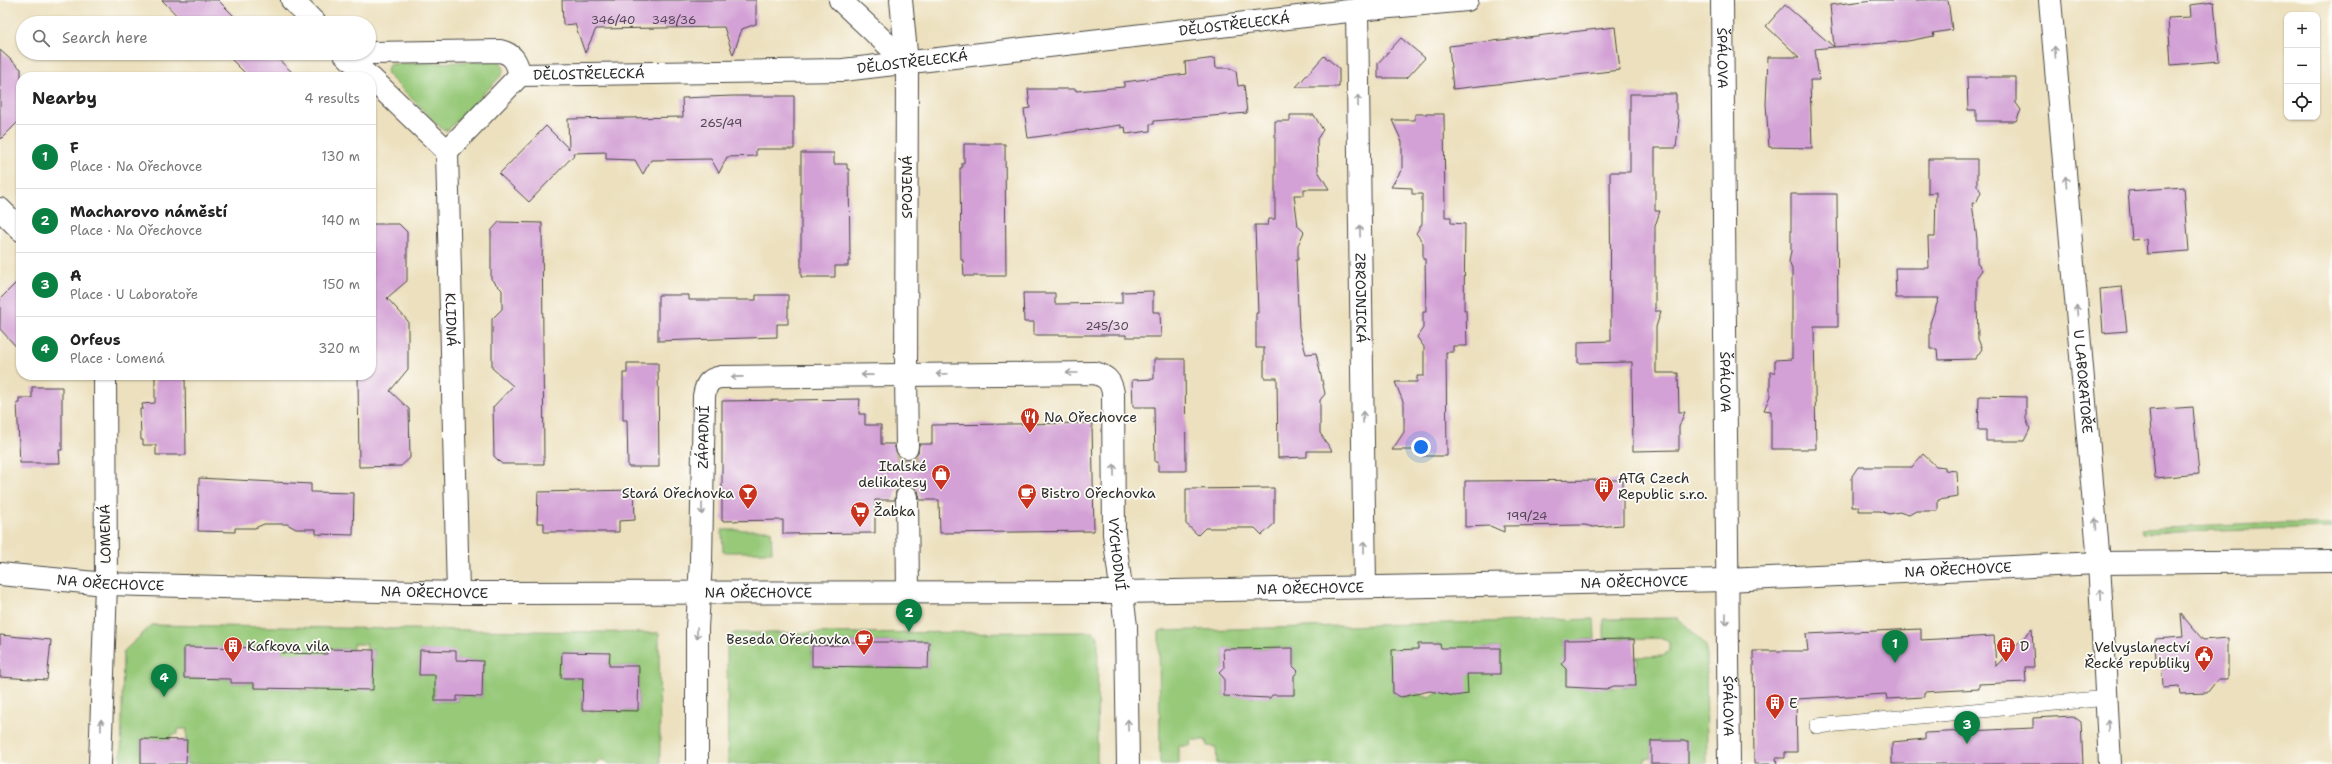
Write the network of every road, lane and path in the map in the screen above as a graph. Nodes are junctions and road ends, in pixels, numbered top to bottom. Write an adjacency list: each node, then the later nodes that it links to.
1 (292, 0): 8 (street)
2 (840, 0): 11 (street)
3 (901, 0): 11 (street, SPOJENÁ)
4 (1467, 0): 7 (street, DĚLOSTŘELECKÁ)
5 (1722, 0): 25 (street, ŠPÁLOVA)
6 (2050, 0): 23 (street, U LABORATOŘE, one-way to 6)
7 (1357, 10): 11 (street, DĚLOSTŘELECKÁ); 27 (street, ZBROJNICKÁ, one-way to 7)
8 (308, 16)
9 (376, 53): 13 (street, DĚLOSTŘELECKÁ)
10 (351, 60): 12 (street)
11 (907, 63): 13 (street, DĚLOSTŘELECKÁ); 18 (street, SPOJENÁ)
12 (364, 72)
13 (520, 75): 15 (street)
14 (376, 84): 15 (street)
15 (447, 151): 29 (street, KLIDNÁ)
16 (0, 209): 17 (street)
17 (16, 225)
18 (906, 375): 20 (street, SPOJENÁ); 28 (street, VÝCHODNÍ, one-way to 18); 31 (street, ZÁPADNÍ, one-way to 31)
19 (105, 380): 26 (street, LOMENÁ)
20 (907, 447)
21 (907, 497): 30 (street)
22 (2332, 561): 23 (street, NA OŘECHOVCE)
23 (2099, 563): 25 (street, NA OŘECHOVCE); 32 (street, U LABORATOŘE, one-way to 23)
24 (0, 574): 26 (street, NA OŘECHOVCE)
25 (1727, 580): 27 (street, NA OŘECHOVCE); 37 (street, ŠPÁLOVA, one-way to 37)
26 (106, 584): 29 (street, NA OŘECHOVCE); 34 (street, LOMENÁ, one-way to 26)
27 (1365, 586): 28 (street, NA OŘECHOVCE)
28 (1122, 592): 30 (street, NA OŘECHOVCE); 36 (street, VÝCHODNÍ, one-way to 28)
29 (458, 593): 31 (street, NA OŘECHOVCE)
30 (908, 593): 31 (street, NA OŘECHOVCE)
31 (698, 594): 35 (street, ZÁPADNÍ, one-way to 35)
32 (2106, 698): 33 (lane); 38 (street, U LABORATOŘE, one-way to 32)
33 (1817, 726)
34 (100, 764)
35 (697, 764)
36 (1128, 764)
37 (1729, 764)
38 (2110, 764)

